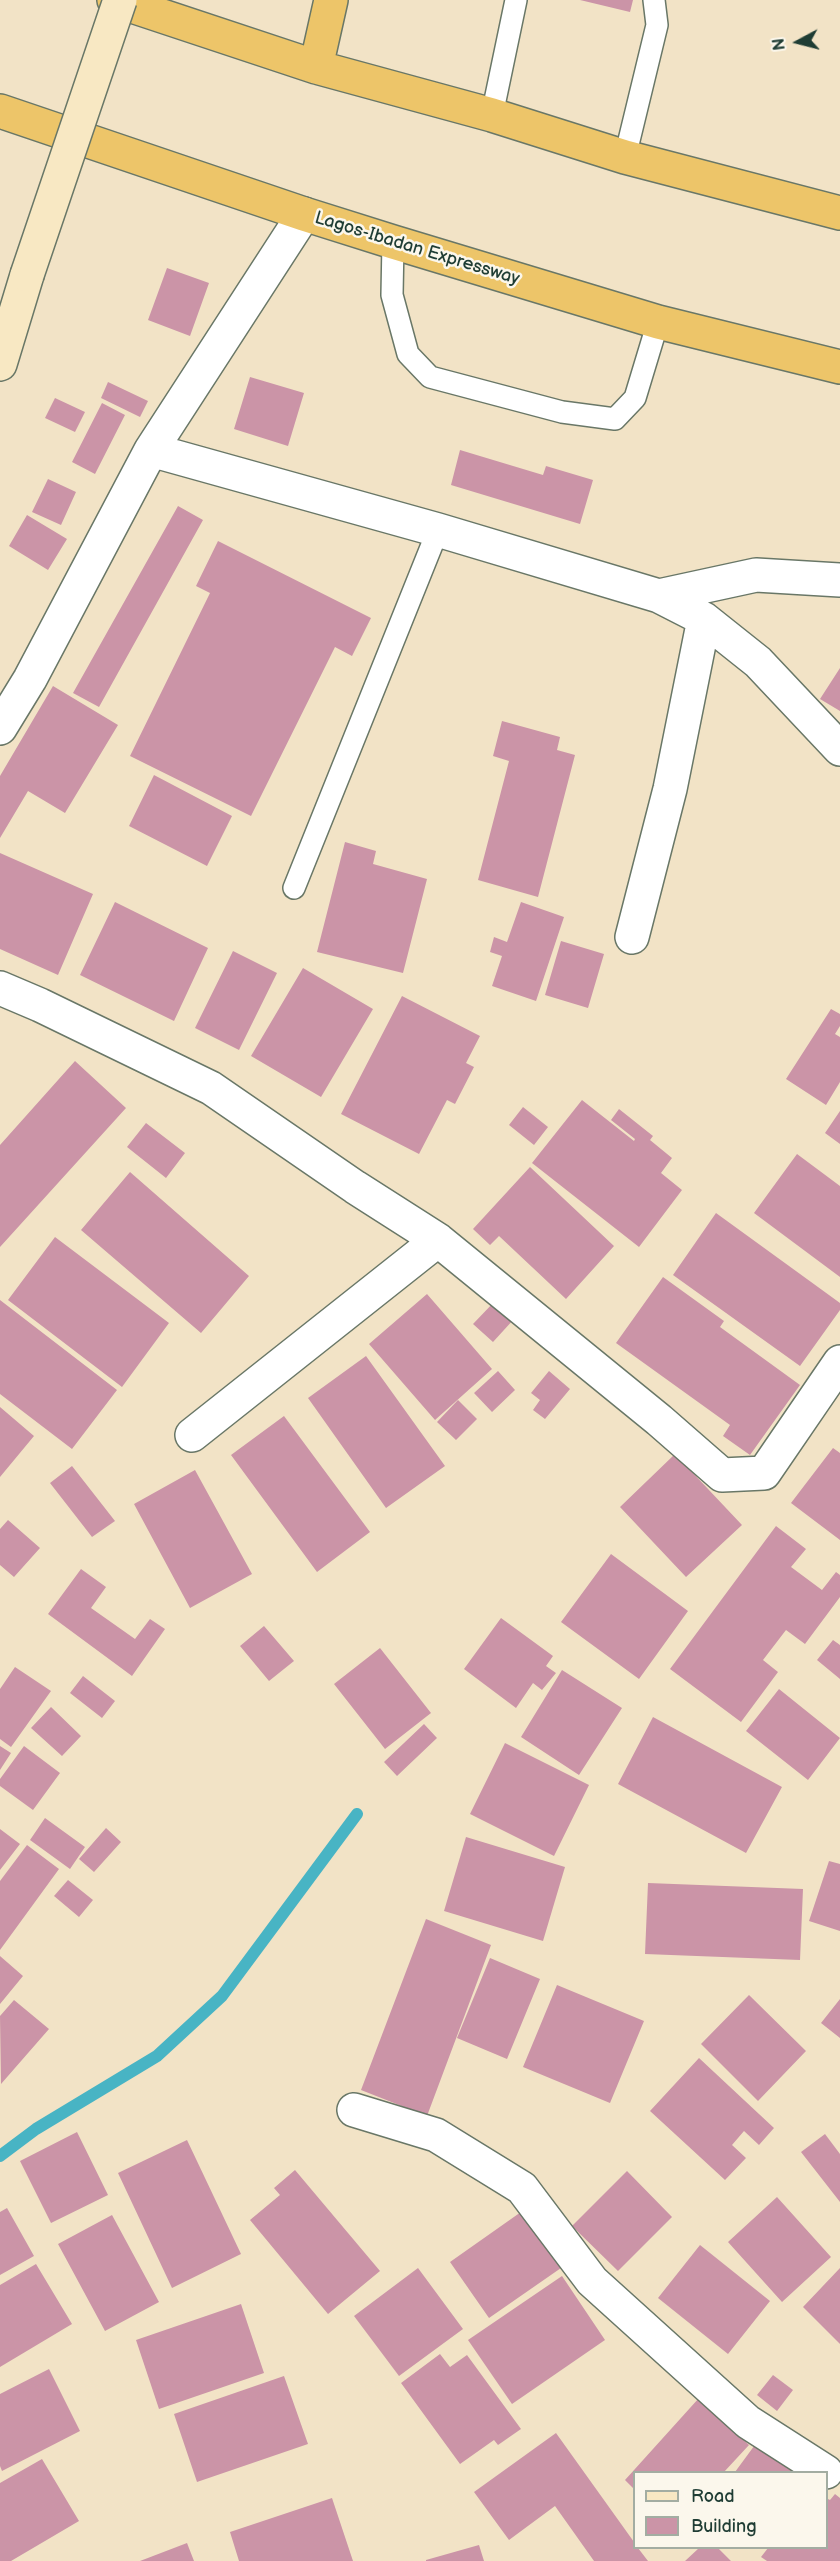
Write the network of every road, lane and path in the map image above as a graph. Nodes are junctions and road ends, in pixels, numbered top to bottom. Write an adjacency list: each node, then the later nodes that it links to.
1 (114, 0): 6 (highway)
2 (120, 0): 14 (main road, bridge)
3 (331, 0): 6 (highway)
4 (516, 0): 8 (lane)
5 (654, 0): 9 (lane)
6 (316, 67): 8 (highway)
7 (0, 111): 11 (highway, Lagos-Ibadan Expressway)
8 (492, 115): 9 (highway)
9 (625, 157): 10 (highway)
10 (840, 213)
11 (304, 214): 12 (highway, Lagos-Ibadan Expressway); 16 (street)
12 (393, 242): 13 (highway, Lagos-Ibadan Expressway); 13 (lane)
13 (658, 322): 15 (highway, Lagos-Ibadan Expressway)
14 (0, 364)
15 (840, 368)
16 (151, 450): 17 (street); 21 (street)
17 (438, 530): 19 (street); 23 (lane)
18 (840, 580): 19 (street)
19 (659, 596): 20 (street)
20 (704, 619): 22 (street); 24 (street)
21 (0, 728)
22 (840, 749)
23 (294, 888)
24 (632, 937)
25 (0, 988): 26 (street)
26 (438, 1240): 27 (street); 28 (street)
27 (840, 1362)
28 (192, 1436)
29 (354, 2110): 30 (street)
30 (823, 2471)

